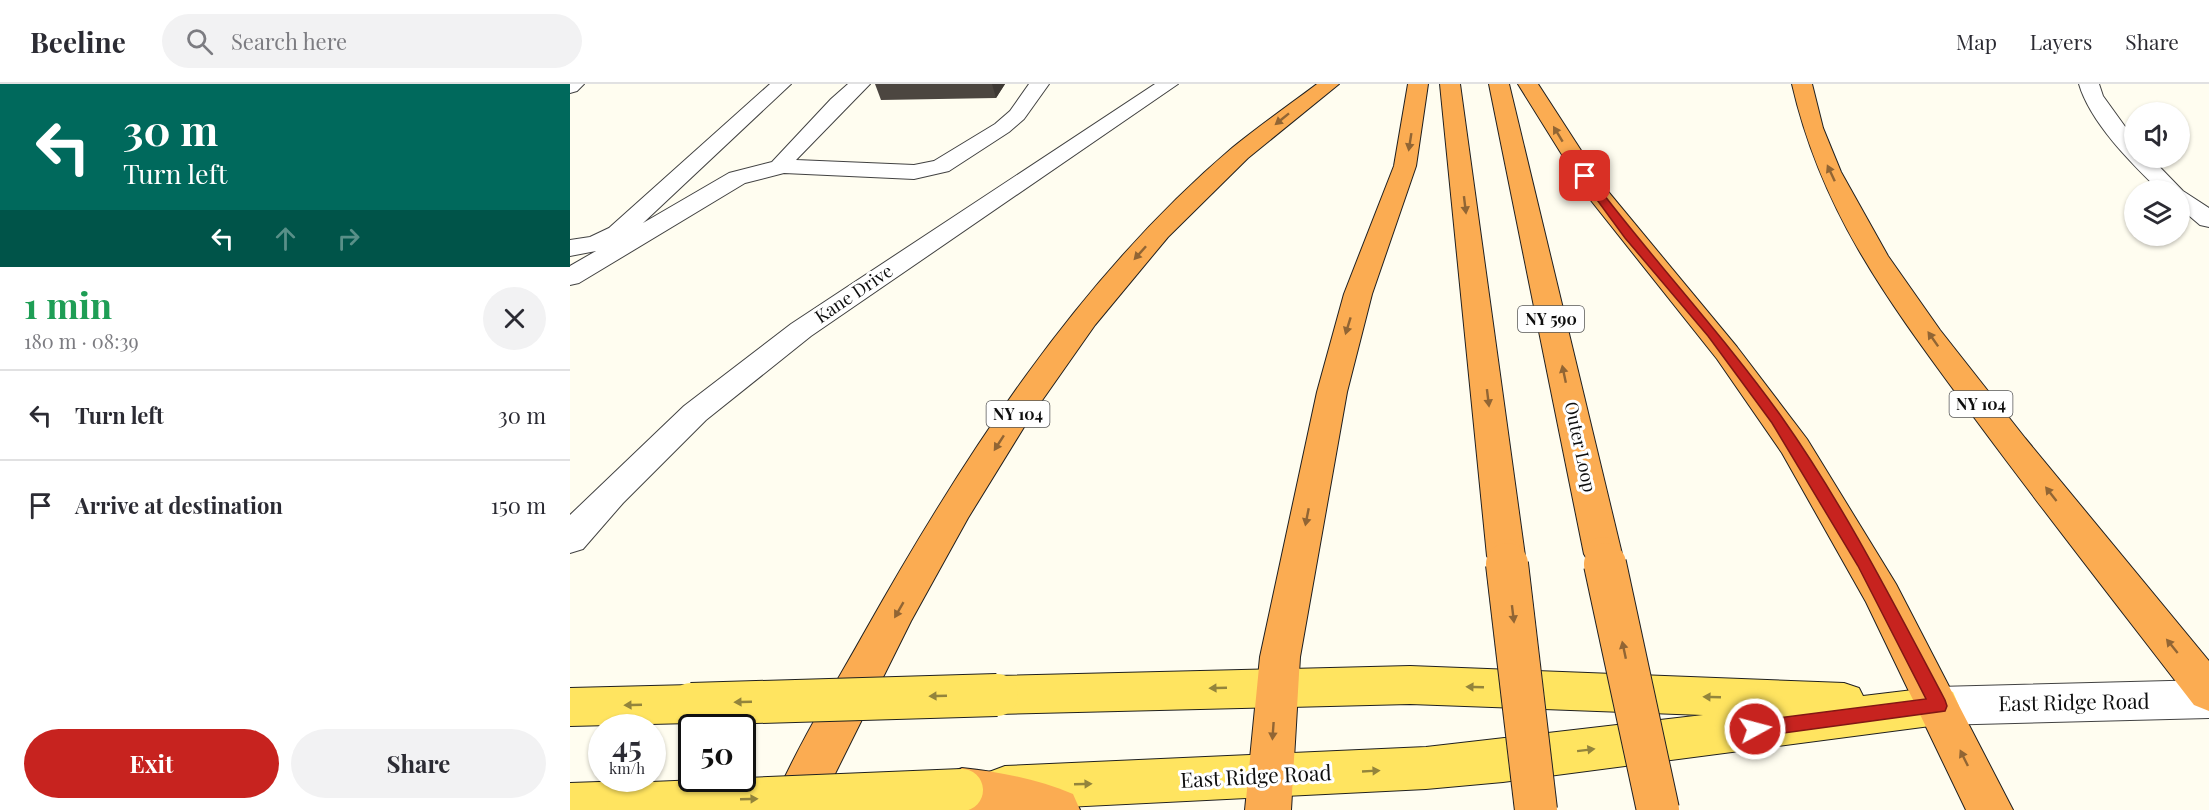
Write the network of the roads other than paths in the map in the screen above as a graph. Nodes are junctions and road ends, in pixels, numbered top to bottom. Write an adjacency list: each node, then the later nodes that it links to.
1 (574, 84): 13 (street)
2 (781, 84): 20 (street)
3 (860, 84): 15 (street)
4 (1039, 84): 15 (street)
5 (1167, 84): 22 (street, Kane Drive)
6 (1329, 84): 31 (highway, NY 104, one-way to 31)
7 (1418, 84): 23 (highway, one-way to 23)
8 (1450, 84): 33 (highway, one-way to 33, bridge)
9 (1499, 84): 34 (highway, Outer Loop / NY 590, one-way to 9, bridge)
10 (1528, 84): 26 (highway, one-way to 10)
11 (2089, 84): 14 (street)
12 (1803, 86): 24 (highway, NY 104, one-way to 12)
13 (570, 87)
14 (2124, 139)
15 (784, 166): 21 (street)
16 (2149, 168): 17 (street)
17 (2162, 180)
18 (2190, 205): 19 (street)
19 (2209, 220)
20 (570, 248)
21 (570, 277)
22 (570, 539)
23 (1276, 686): 26 (main road, East Ridge Road, one-way to 23); 27 (main road, East Ridge Road, one-way to 27, bridge); 29 (highway, one-way to 29)
24 (2209, 692)
25 (2209, 699): 26 (street, East Ridge Road)
26 (1938, 706): 29 (main road, East Ridge Road, one-way to 26); 35 (highway, one-way to 26)
27 (570, 707)
28 (962, 790): 29 (main road, East Ridge Road, one-way to 29); 30 (main road, East Ridge Road, one-way to 28, bridge); 32 (highway)
29 (1269, 793)
30 (570, 806)
31 (792, 810)
32 (1057, 810)
33 (1536, 810)
34 (1658, 810)
35 (1990, 810)

